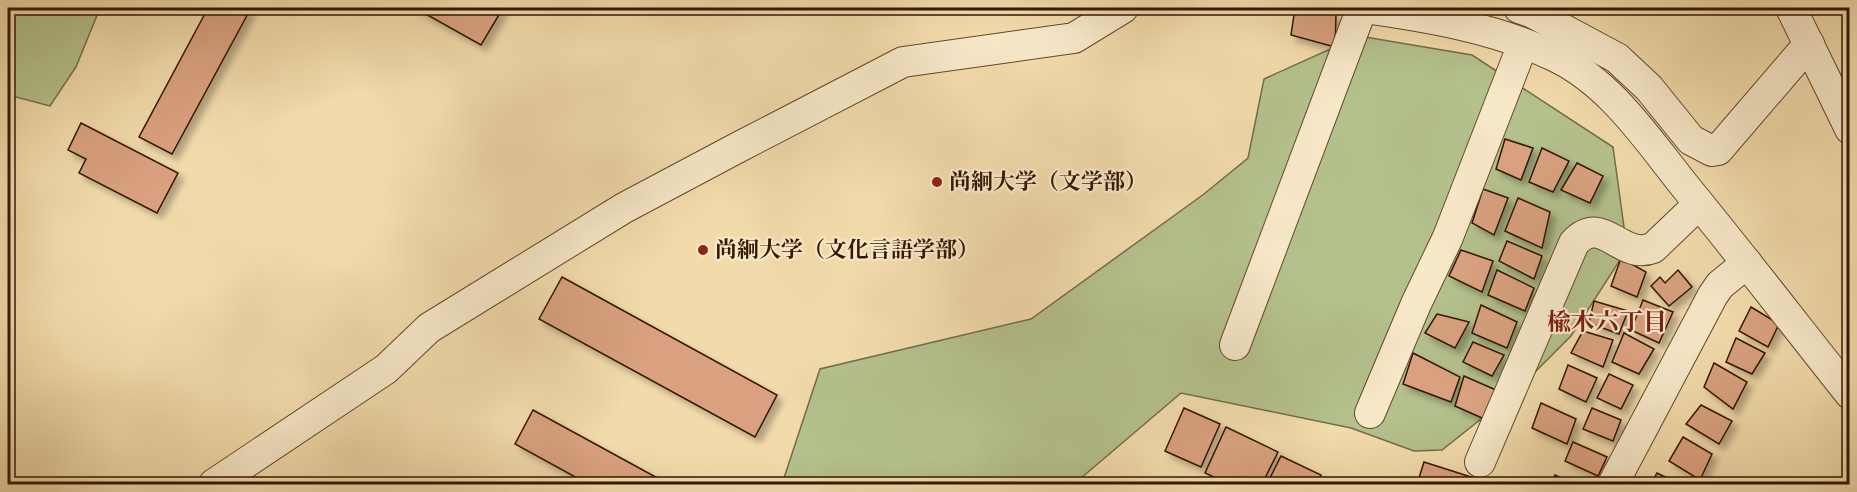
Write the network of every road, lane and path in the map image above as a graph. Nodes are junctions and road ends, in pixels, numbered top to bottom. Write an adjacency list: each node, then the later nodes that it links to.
1 (1122, 8): 14 (street)
2 (1363, 8): 5 (street); 10 (street)
3 (1519, 8): 6 (street)
4 (1791, 8): 6 (street)
5 (1523, 44): 8 (street); 12 (street)
6 (1809, 44): 7 (street)
7 (1850, 129)
8 (1699, 204): 9 (street); 13 (street)
9 (1747, 263): 11 (street); 15 (street)
10 (1235, 345)
11 (1850, 394)
12 (1371, 413)
13 (1480, 462)
14 (214, 484)
15 (1613, 484)

